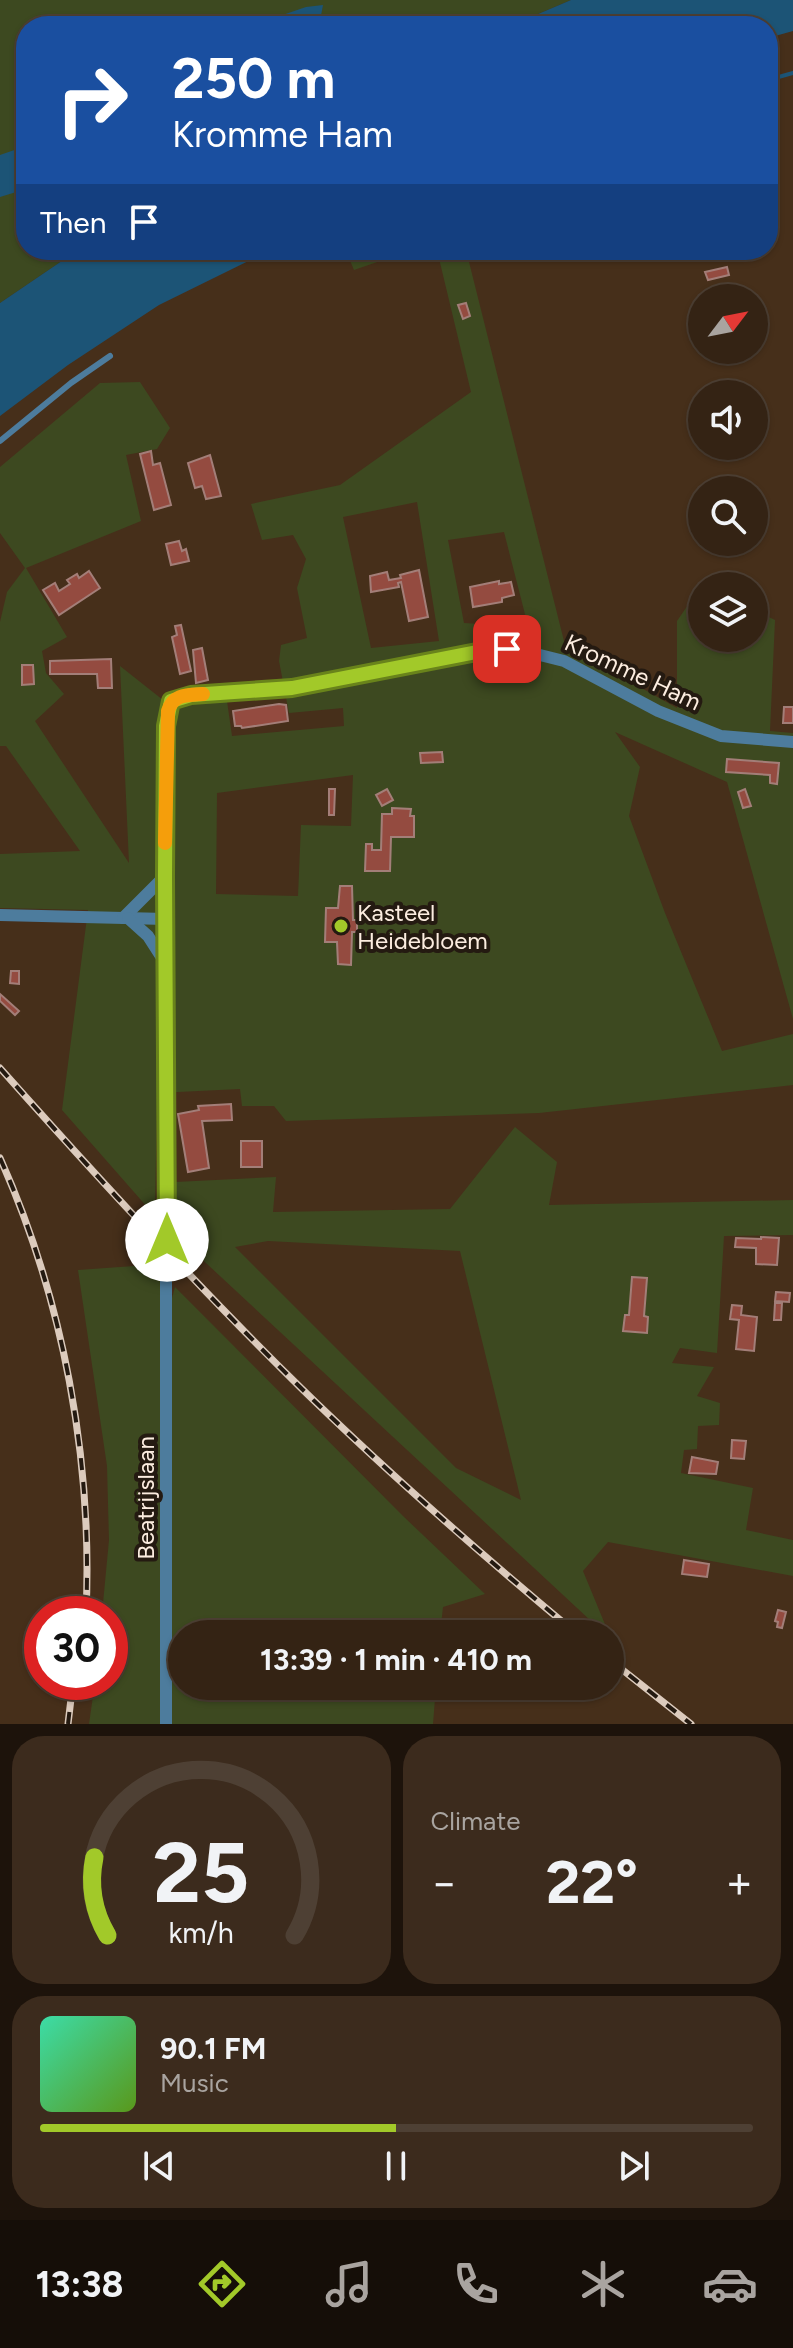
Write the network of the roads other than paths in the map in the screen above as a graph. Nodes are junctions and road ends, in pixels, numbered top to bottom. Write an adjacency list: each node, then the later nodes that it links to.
1 (110, 356): 2 (lane)
2 (0, 441)
3 (793, 742): 4 (street, Kromme Ham)
4 (165, 876): 6 (street); 7 (street)
5 (0, 915): 6 (street)
6 (125, 918): 7 (street); 8 (street)
7 (166, 919): 8 (street)
8 (167, 965): 9 (street)
9 (167, 1240)
10 (166, 1273): 11 (street, Beatrijslaan)
11 (166, 1724)

